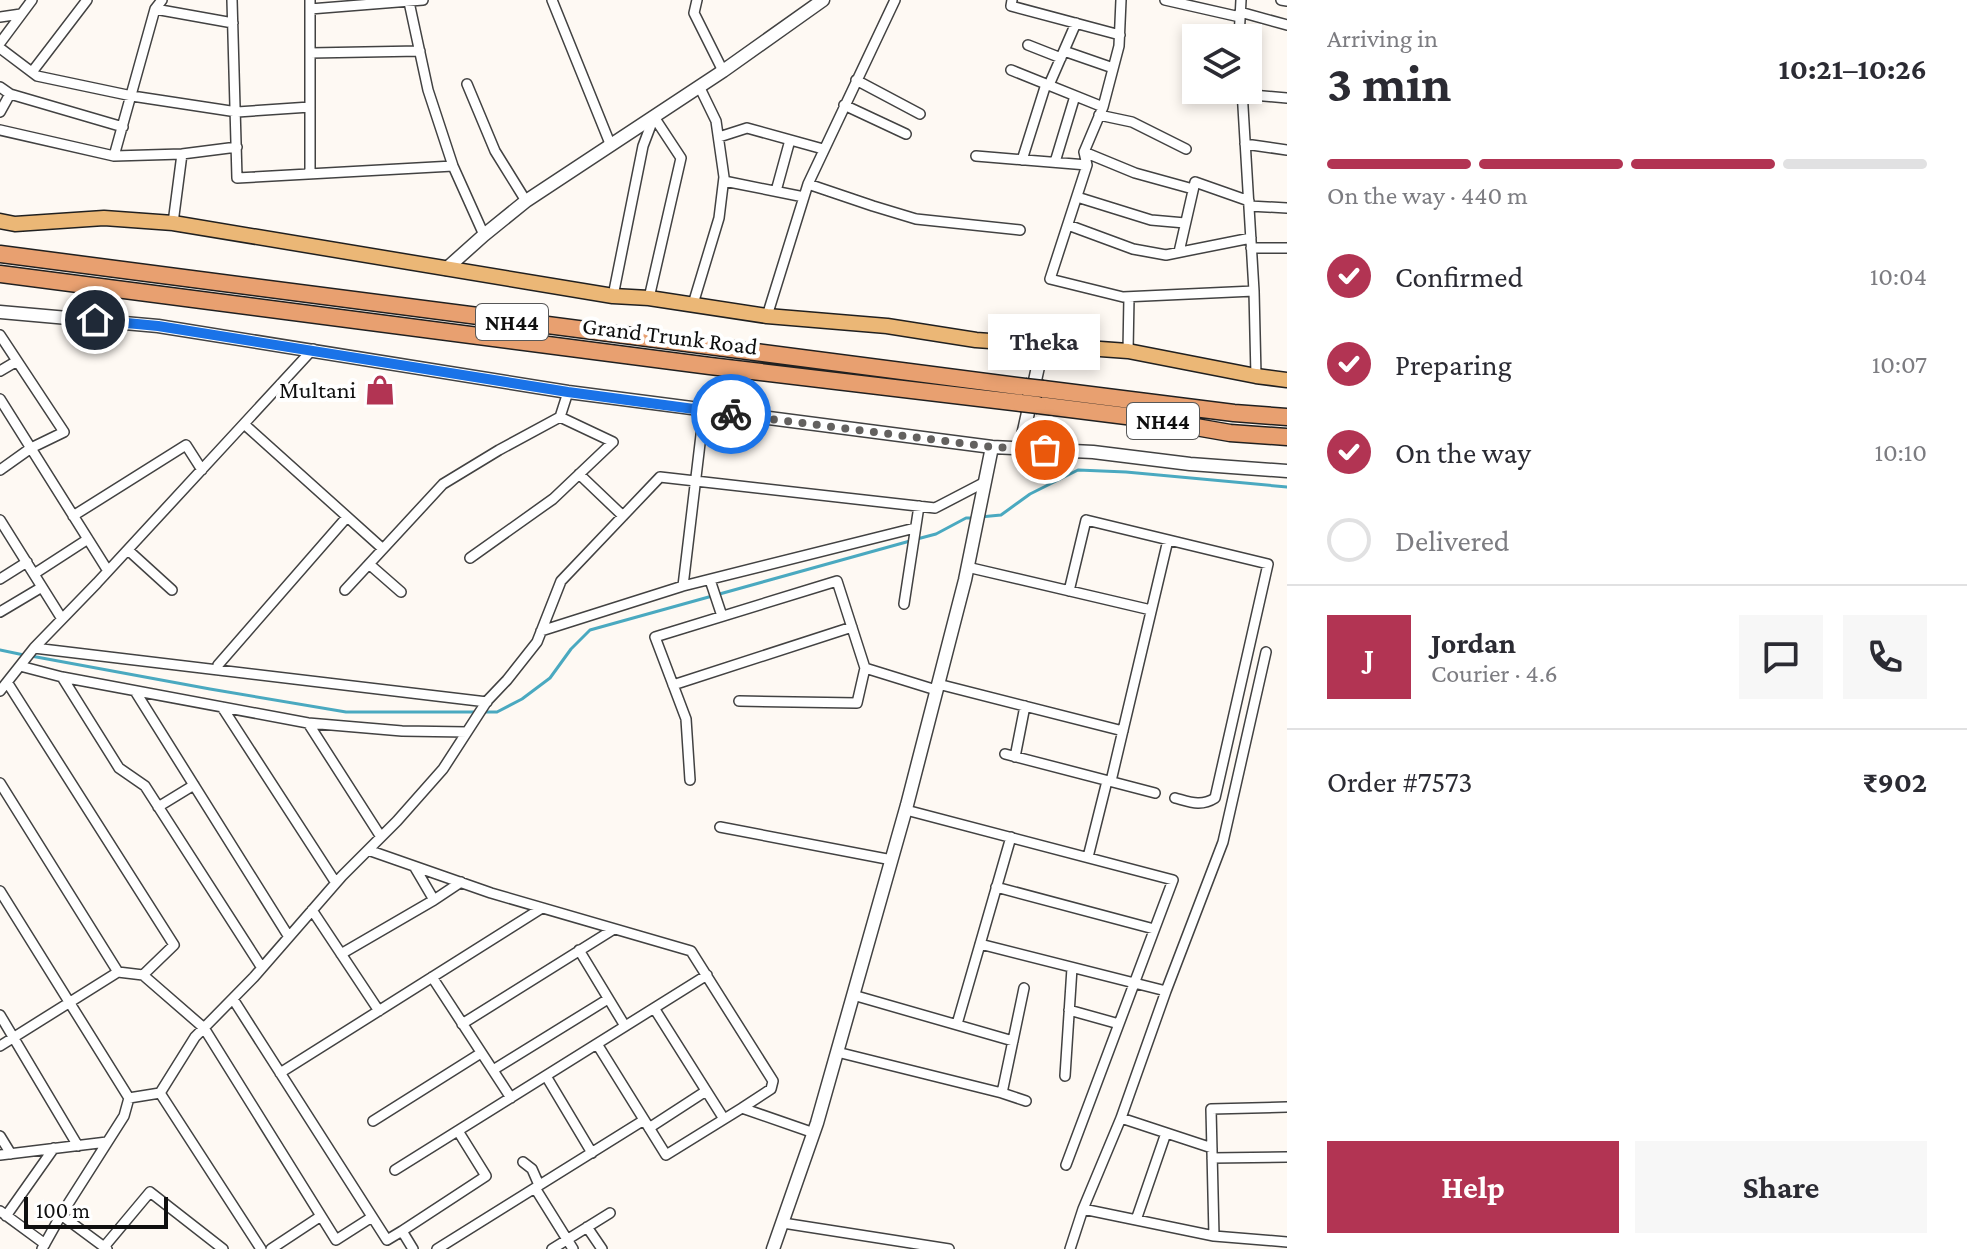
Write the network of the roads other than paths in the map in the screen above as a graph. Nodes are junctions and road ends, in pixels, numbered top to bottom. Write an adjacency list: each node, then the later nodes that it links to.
1 (32, 0): 21 (street)
2 (87, 0): 37 (street)
3 (162, 0): 20 (street)
4 (232, 0): 24 (street)
5 (423, 0): 16 (street)
6 (552, 0): 62 (street)
7 (697, 0): 36 (street)
8 (823, 0): 36 (street)
9 (895, 0): 38 (street)
10 (1012, 0): 25 (street)
11 (1121, 0): 28 (street)
12 (1165, 0): 17 (street)
13 (1241, 0): 22 (street)
14 (1281, 0): 15 (street)
15 (1287, 1)
16 (409, 2): 18 (street); 31 (street)
17 (1182, 2): 19 (street)
18 (310, 4): 32 (street)
19 (1211, 5): 22 (street)
20 (155, 9): 24 (street); 45 (street)
21 (21, 14): 23 (street); 30 (street)
22 (1240, 14): 26 (street); 27 (street)
23 (0, 17)
24 (233, 23): 53 (street)
25 (1076, 23): 28 (street); 33 (street)
26 (1240, 24)
27 (1287, 25)
28 (1120, 35): 34 (street)
29 (1028, 45): 33 (street)
30 (0, 46): 37 (street)
31 (420, 51): 32 (street); 74 (street)
32 (310, 53): 50 (street)
33 (1063, 54): 34 (street); 40 (street)
34 (1113, 68): 51 (street)
35 (1011, 70): 40 (street)
36 (723, 71): 41 (street)
37 (32, 72): 45 (street)
38 (856, 80): 49 (street); 54 (street)
39 (467, 84): 82 (street)
40 (1048, 85): 46 (street); 71 (street)
41 (699, 86): 55 (street); 59 (street)
42 (0, 87): 43 (street)
43 (10, 94): 52 (street); 56 (street)
44 (1262, 95): 47 (street)
45 (132, 96): 53 (street); 56 (street)
46 (1075, 96): 51 (street); 72 (street)
47 (1287, 98)
48 (1243, 104): 61 (street)
49 (844, 105): 58 (street); 64 (street)
50 (310, 107): 53 (street); 75 (street)
51 (1101, 111): 65 (street); 67 (street)
52 (0, 112)
53 (237, 112): 63 (street)
54 (920, 114)
55 (654, 117): 62 (street); 98 (street); 100 (street)
56 (123, 127): 69 (street)
57 (0, 130): 69 (street)
58 (906, 134)
59 (719, 137): 60 (street); 76 (street)
60 (790, 140): 64 (street); 79 (street)
61 (1245, 144): 66 (street); 83 (street)
62 (611, 146): 82 (street)
63 (237, 147): 68 (street); 75 (street)
64 (823, 149): 77 (street)
65 (1186, 149)
66 (1287, 150)
67 (1084, 152): 73 (street); 78 (street)
68 (182, 154): 69 (street); 86 (street)
69 (114, 156)
70 (976, 156): 71 (street)
71 (1022, 160): 72 (street)
72 (1055, 162): 73 (street)
73 (1087, 165): 81 (street)
74 (453, 166): 75 (street); 90 (street)
75 (310, 174)
76 (724, 181): 79 (street); 101 (street)
77 (808, 184): 80 (street); 89 (street)
78 (1193, 189): 83 (street); 87 (street)
79 (776, 191): 80 (street)
80 (804, 197): 103 (street)
81 (1077, 197): 87 (street); 88 (street)
82 (526, 201): 90 (street)
83 (1249, 204): 84 (street); 91 (street)
84 (1287, 208)
85 (0, 221): 86 (main road)
86 (173, 223): 95 (main road)
87 (1185, 223): 93 (street)
88 (1068, 225): 93 (street); 99 (street)
89 (1020, 230)
90 (484, 235): 95 (street)
91 (1251, 243): 92 (street); 93 (street); 97 (street)
92 (1287, 248)
93 (1179, 252)
94 (0, 254): 113 (highway, Grand Trunk Road / NH44)
95 (446, 269): 98 (main road)
96 (0, 274): 113 (highway, Grand Trunk Road / NH44)
97 (1254, 291): 99 (street); 110 (street)
98 (613, 296): 100 (main road)
99 (1129, 297): 107 (street)
100 (649, 298): 101 (main road)
101 (693, 304): 103 (main road)
102 (0, 312): 106 (street)
103 (767, 316): 105 (main road)
104 (0, 335): 108 (street)
105 (1043, 344): 107 (main road); 123 (street)
106 (313, 349): 112 (street); 119 (street)
107 (1128, 351): 110 (main road)
108 (17, 361): 109 (street); 122 (street)
109 (0, 371)
110 (1256, 376): 111 (main road)
111 (1287, 380)
112 (568, 392): 116 (street); 117 (street)
113 (1023, 395): 114 (highway, Grand Trunk Road / NH44, bridge)
114 (1040, 397): 118 (highway, Grand Trunk Road / NH44); 120 (highway, Grand Trunk Road / NH44)
115 (0, 399): 122 (street)
116 (704, 410): 121 (street); 128 (street)
117 (560, 417): 127 (street); 138 (street)
118 (1287, 417)
119 (244, 424): 125 (street); 133 (street)
120 (1287, 437)
121 (992, 447): 123 (street); 129 (street)
122 (31, 448): 124 (street); 131 (street)
123 (1020, 449): 126 (street)
124 (0, 470)
125 (202, 470): 131 (street); 139 (street)
126 (1287, 471)
127 (579, 474): 132 (street); 140 (street)
128 (696, 481): 130 (street); 132 (street); 148 (street)
129 (985, 482): 130 (street); 143 (street)
130 (919, 506): 135 (street)
131 (73, 516): 136 (street)
132 (623, 516): 160 (street)
133 (347, 517): 138 (street); 164 (street)
134 (0, 520): 141 (street)
135 (915, 531): 147 (street); 154 (street)
136 (88, 539): 144 (street); 145 (street)
137 (1168, 540): 152 (street); 155 (street); 183 (street)
138 (383, 549): 142 (street)
139 (128, 550): 144 (street); 150 (street)
140 (470, 558)
141 (27, 562): 145 (street); 146 (street)
142 (369, 564): 151 (street); 153 (street)
143 (967, 567): 152 (street); 169 (street)
144 (108, 571): 158 (street)
145 (34, 574): 149 (street)
146 (0, 579)
147 (711, 583): 148 (street); 157 (street)
148 (683, 586): 160 (street)
149 (42, 587): 156 (street); 158 (street)
150 (172, 590)
151 (345, 590)
152 (1069, 591): 155 (street)
153 (401, 592)
154 (904, 604)
155 (1151, 610): 176 (street)
156 (0, 612)
157 (722, 616): 159 (street); 167 (street)
158 (62, 619): 161 (street)
159 (852, 627): 165 (street); 167 (street)
160 (541, 631): 172 (street)
161 (33, 649): 163 (street); 172 (street)
162 (1266, 652): 214 (street)
163 (22, 664): 166 (street); 168 (street)
164 (218, 665)
165 (865, 668): 169 (street); 171 (street)
166 (62, 677): 170 (street); 184 (street)
167 (673, 685): 178 (street)
168 (3, 686): 209 (street)
169 (937, 687): 173 (street); 185 (street)
170 (135, 691): 174 (street); 181 (street)
171 (739, 701)
172 (485, 704): 177 (street)
173 (1025, 706): 176 (street); 179 (street)
174 (222, 707): 175 (street); 194 (street)
175 (308, 723): 177 (street); 187 (street)
176 (1123, 731): 179 (street)
177 (467, 732): 187 (street)
178 (690, 780)
179 (1109, 781): 182 (street); 190 (street)
180 (0, 783): 208 (street)
181 (194, 785): 184 (street); 202 (street)
182 (1155, 793)
183 (1175, 798)
184 (158, 807): 206 (street)
185 (906, 810): 188 (street); 191 (street)
186 (720, 827): 191 (street)
187 (381, 837): 189 (street)
188 (1011, 837): 190 (street); 195 (street)
189 (368, 850): 192 (street); 194 (street)
190 (1088, 857): 201 (street)
191 (892, 860): 215 (street)
192 (414, 866): 193 (street); 197 (street)
193 (461, 882): 197 (street); 198 (street)
194 (336, 883): 199 (street)
195 (996, 887): 201 (street); 203 (street)
196 (0, 891): 218 (street)
197 (434, 900): 205 (street)
198 (542, 908): 200 (street); 211 (street)
199 (312, 910): 202 (street); 205 (street)
200 (614, 929): 204 (street); 210 (street)
201 (1154, 929): 212 (street)
202 (289, 937): 206 (street)
203 (980, 944): 207 (street); 224 (street)
204 (579, 950): 217 (street); 223 (street)
205 (341, 954): 221 (street)
206 (262, 968): 216 (street)
207 (1072, 968): 212 (street); 220 (street)
208 (118, 972): 209 (street); 218 (street)
209 (143, 975): 227 (street)
210 (707, 975): 219 (street); 245 (street)
211 (432, 977): 221 (street); 223 (street)
212 (1134, 984): 214 (street); 225 (street)
213 (1024, 988): 229 (street)
214 (1166, 991): 246 (street)
215 (853, 995): 224 (street); 232 (street)
216 (233, 999): 227 (street); 235 (street)
217 (608, 999): 226 (street); 234 (street)
218 (69, 1003): 228 (street); 241 (street)
219 (654, 1008): 226 (street); 238 (street)
220 (1069, 1010): 225 (street); 237 (street)
221 (379, 1011): 235 (street)
222 (0, 1015): 228 (street)
223 (462, 1024): 233 (street)
224 (957, 1024): 229 (street)
225 (1119, 1024): 262 (street)
226 (625, 1026): 230 (street)
227 (204, 1028): 239 (street); 269 (street)
228 (14, 1037): 231 (street); 255 (street)
229 (1013, 1041): 240 (street)
230 (597, 1044): 236 (street); 249 (street)
231 (0, 1046)
232 (837, 1052): 240 (street); 251 (street)
233 (481, 1053): 234 (street); 248 (street)
234 (493, 1070): 242 (street)
235 (280, 1073): 270 (street)
236 (546, 1076): 242 (street); 257 (street)
237 (1065, 1076)
238 (706, 1091): 247 (street); 249 (street)
239 (160, 1093): 241 (street); 281 (street)
240 (1002, 1093): 243 (street)
241 (129, 1098): 254 (street)
242 (511, 1098): 250 (street)
243 (1026, 1101)
244 (1287, 1107): 258 (street)
245 (742, 1108): 247 (street); 251 (street)
246 (1121, 1118): 252 (street); 265 (street)
247 (724, 1119): 249 (street)
248 (373, 1121)
249 (647, 1124): 257 (street)
250 (458, 1131): 263 (street); 274 (street)
251 (814, 1133): 272 (street)
252 (1166, 1133): 258 (street); 271 (street)
253 (0, 1136): 259 (street)
254 (107, 1142): 255 (street); 268 (street)
255 (78, 1146): 256 (street)
256 (54, 1148): 259 (street); 267 (street)
257 (592, 1153): 264 (street)
258 (1212, 1153): 260 (street); 275 (street)
259 (6, 1154)
260 (1287, 1157)
261 (523, 1162): 264 (street)
262 (1066, 1165)
263 (395, 1170)
264 (537, 1187): 277 (street); 284 (street)
265 (1083, 1209): 271 (street); 289 (street)
266 (610, 1213): 273 (street)
267 (3, 1214): 278 (street)
268 (61, 1215): 278 (street); 279 (street)
269 (321, 1216): 270 (street); 282 (street)
270 (372, 1217): 274 (street)
271 (1136, 1220): 275 (street)
272 (783, 1223): 287 (street); 288 (street)
273 (587, 1227): 277 (street); 286 (street)
274 (402, 1231): 283 (street)
275 (1214, 1236): 276 (street)
276 (1287, 1242)
277 (570, 1244): 285 (street)
278 (44, 1246)
279 (106, 1248): 280 (street)
280 (223, 1249)
281 (261, 1249)
282 (271, 1249)
283 (413, 1249)
284 (437, 1249)
285 (552, 1249)
286 (602, 1249)
287 (773, 1249)
288 (949, 1249)
289 (1070, 1249)

